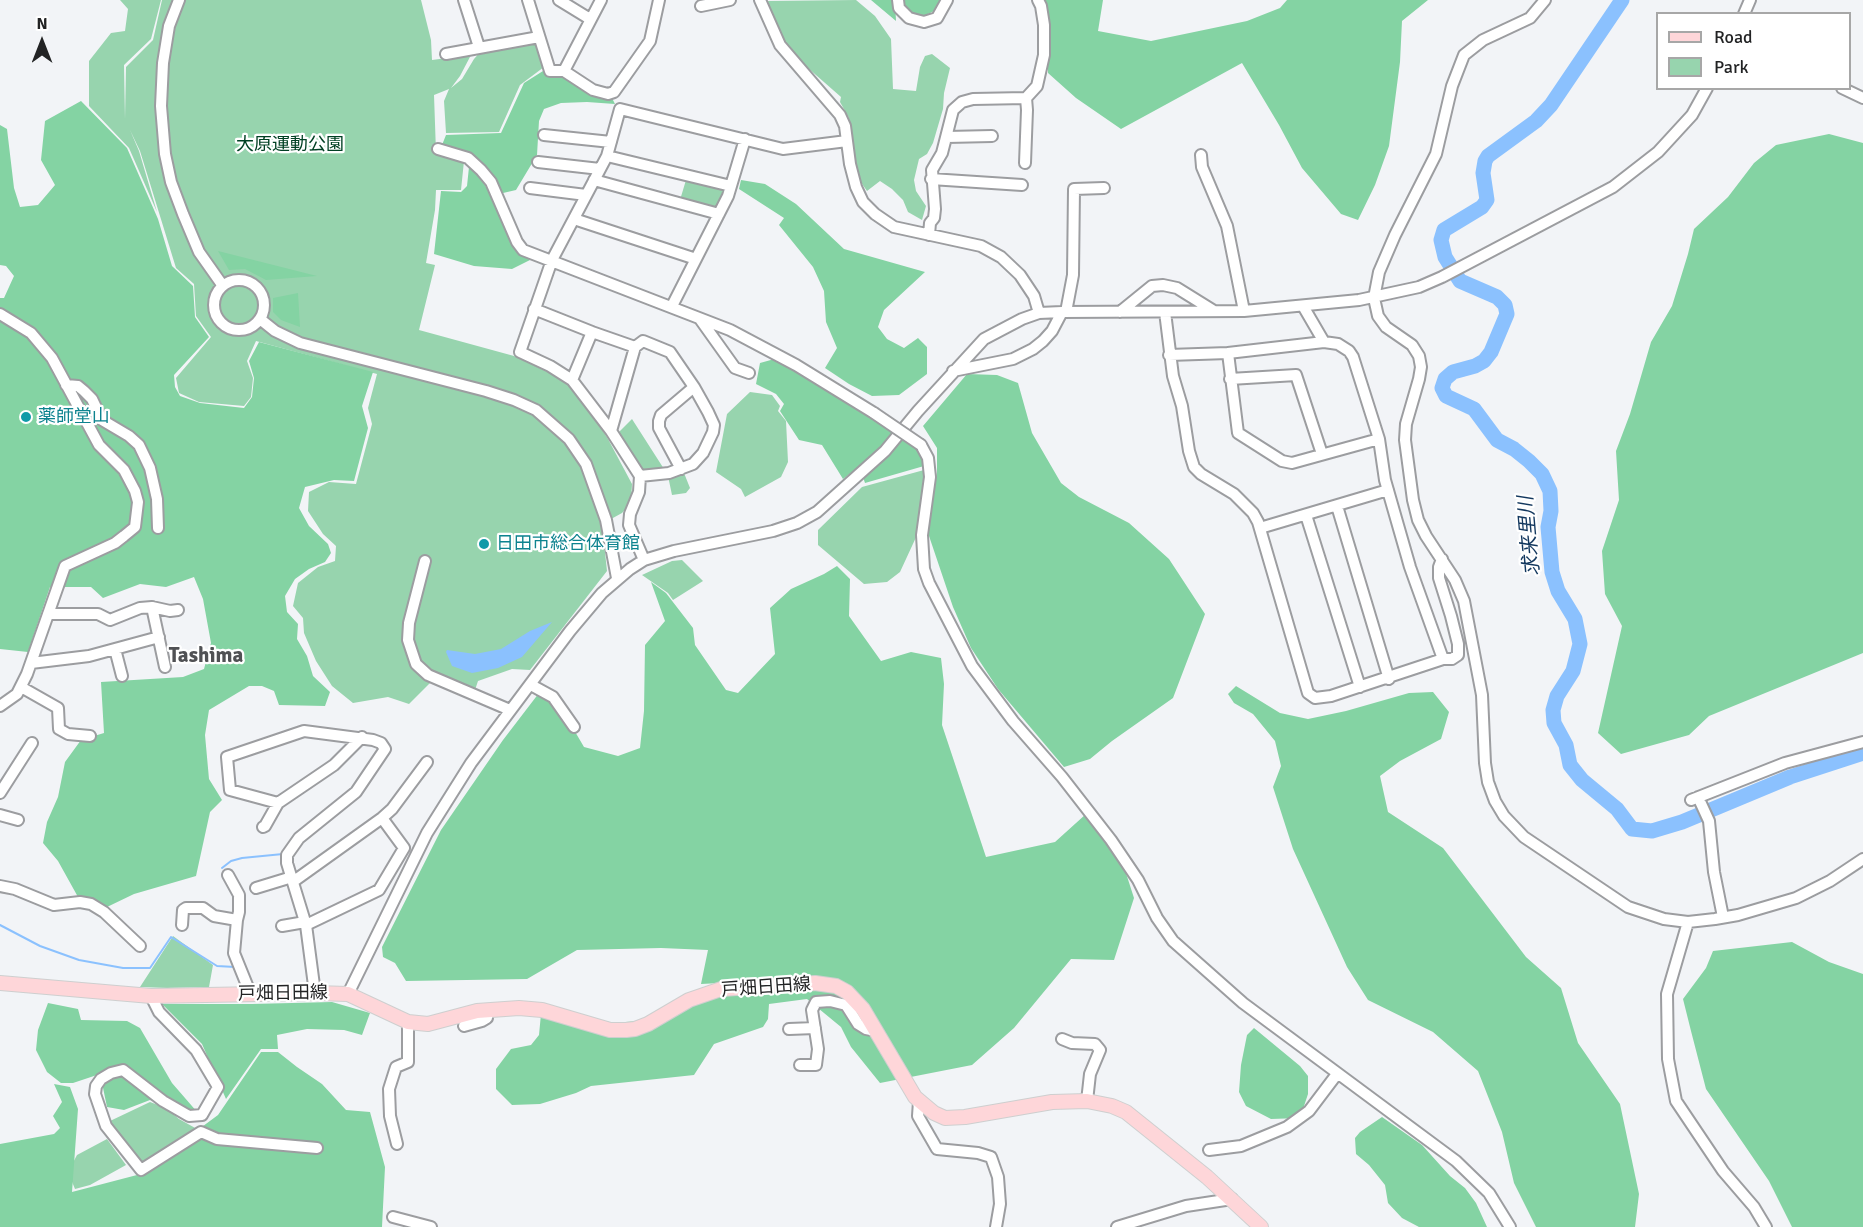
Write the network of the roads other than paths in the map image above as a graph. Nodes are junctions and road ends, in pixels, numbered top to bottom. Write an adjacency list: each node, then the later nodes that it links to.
1 (178, 0): 47 (street)
2 (464, 0): 16 (street)
3 (528, 0): 15 (street)
4 (559, 0): 14 (street)
5 (601, 0): 14 (street)
6 (658, 0): 18 (street)
7 (730, 0): 13 (street)
8 (760, 0): 27 (street)
9 (898, 0): 10 (street)
10 (947, 0)
11 (1038, 0): 21 (street)
12 (1545, 0): 48 (street)
13 (701, 6)
14 (590, 19): 18 (street)
15 (539, 37): 16 (street); 18 (street)
16 (479, 47): 17 (street)
17 (446, 54)
18 (564, 71)
19 (1706, 90): 48 (street)
20 (1846, 90): 22 (street)
21 (1026, 98): 25 (street); 33 (street)
22 (1863, 98)
23 (544, 135): 28 (street)
24 (992, 136): 25 (street)
25 (947, 137): 35 (street)
26 (744, 139): 27 (street); 28 (street); 38 (street)
27 (847, 141): 44 (street)
28 (611, 142): 31 (street)
29 (438, 149): 46 (street)
30 (1201, 155): 52 (street)
31 (607, 156): 34 (street); 38 (street)
32 (538, 162): 34 (street)
33 (1025, 163)
34 (600, 169): 36 (street)
35 (931, 179): 37 (street); 44 (street)
36 (594, 180): 41 (street); 42 (street)
37 (1022, 185)
38 (731, 186): 42 (street)
39 (530, 188): 41 (street)
40 (1104, 188): 53 (street)
41 (586, 195): 43 (street)
42 (719, 214): 45 (street)
43 (574, 219): 45 (street); 46 (street)
44 (930, 235): 57 (street)
45 (696, 259): 49 (street)
46 (552, 260): 49 (street); 51 (street)
47 (222, 285): 60 (street); 60 (street)
48 (1374, 298): 50 (street); 82 (street)
49 (672, 306): 59 (street)
50 (1303, 306): 52 (street); 62 (street)
51 (534, 309): 61 (street); 69 (street)
52 (1244, 311): 56 (street)
53 (1064, 312): 54 (street); 57 (street); 66 (street)
54 (1120, 312): 55 (street); 56 (street)
55 (1165, 312): 56 (street); 65 (street)
56 (1214, 312)
57 (1039, 313): 66 (street)
58 (0, 314): 70 (street)
59 (700, 318): 67 (street); 138 (street, bridge)
60 (260, 319): 85 (street)
61 (592, 332): 63 (street); 69 (street)
62 (1324, 342): 64 (street); 73 (street)
63 (635, 346): 71 (street); 72 (street)
64 (1228, 353): 65 (street); 68 (street)
65 (1169, 355): 81 (street)
66 (953, 371): 83 (street)
67 (749, 373)
68 (1230, 379): 74 (street); 74 (street)
69 (572, 380): 72 (street)
70 (66, 385): 80 (street); 88 (street)
71 (694, 387): 75 (street); 75 (street)
72 (611, 431): 76 (street)
73 (1379, 439): 74 (street); 77 (street)
74 (1322, 453)
75 (681, 469): 76 (street)
76 (640, 476): 83 (street)
77 (1388, 490): 78 (street); 91 (street)
78 (1337, 506): 79 (street); 95 (street)
79 (1306, 515): 81 (street); 98 (street)
80 (158, 528)
81 (1260, 528): 98 (street)
82 (1442, 559): 91 (street); 120 (street)
83 (644, 560): 85 (street)
84 (425, 561): 100 (street)
85 (617, 578): 96 (street)
86 (153, 607): 87 (street); 88 (street); 89 (street)
87 (178, 610)
88 (48, 614): 92 (street)
89 (159, 637): 90 (street); 93 (street)
90 (115, 649): 92 (street); 94 (street)
91 (1443, 659): 95 (street)
92 (31, 663): 97 (street)
93 (165, 667)
94 (122, 676)
95 (1389, 679): 98 (street)
96 (531, 685): 100 (street); 101 (street)
97 (21, 687): 99 (street); 102 (street)
98 (1360, 687)
99 (0, 705)
100 (510, 710): 127 (street)
101 (574, 727)
102 (90, 736)
103 (362, 737): 108 (street); 108 (street); 115 (street)
104 (1863, 742): 118 (street)
105 (32, 743): 107 (street)
106 (427, 762): 110 (street)
107 (0, 793)
108 (278, 803): 112 (street)
109 (0, 815): 111 (street)
110 (382, 818): 115 (street); 121 (street)
111 (18, 820)
112 (262, 827)
113 (1863, 859): 118 (street)
114 (228, 875): 119 (street)
115 (293, 879): 117 (street); 121 (street)
116 (0, 886): 124 (street)
117 (256, 888)
118 (1723, 917): 120 (street)
119 (237, 920): 122 (street); 128 (street)
120 (1688, 922): 151 (street)
121 (306, 924): 123 (street); 126 (street)
122 (182, 925)
123 (282, 926)
124 (140, 946)
125 (0, 983): 129 (main road, 戸畑日田線)
126 (315, 993): 127 (main road, 戸畑日田線); 128 (main road, 戸畑日田線)
127 (348, 994): 131 (main road, 戸畑日田線)
128 (250, 995): 129 (main road, 戸畑日田線)
129 (151, 996): 142 (street)
130 (487, 1011): 131 (main road, 戸畑日田線); 132 (street); 135 (main road, 戸畑日田線)
131 (408, 1022): 141 (street)
132 (464, 1026)
133 (789, 1029): 134 (street)
134 (815, 1029): 135 (street); 137 (street)
135 (876, 1031): 139 (main road, 戸畑日田線)
136 (1062, 1039): 140 (street)
137 (800, 1065)
138 (1337, 1074): 143 (street); 150 (street)
139 (919, 1101): 140 (main road, 戸畑日田線); 147 (street)
140 (1087, 1101): 144 (main road, 戸畑日田線)
141 (397, 1144)
142 (317, 1148)
143 (1209, 1150)
144 (1232, 1199): 148 (street); 149 (main road, 戸畑日田線)
145 (393, 1217): 146 (street)
146 (431, 1227)
147 (996, 1227)
148 (1117, 1227)
149 (1261, 1227)
150 (1510, 1227)
151 (1766, 1227)

